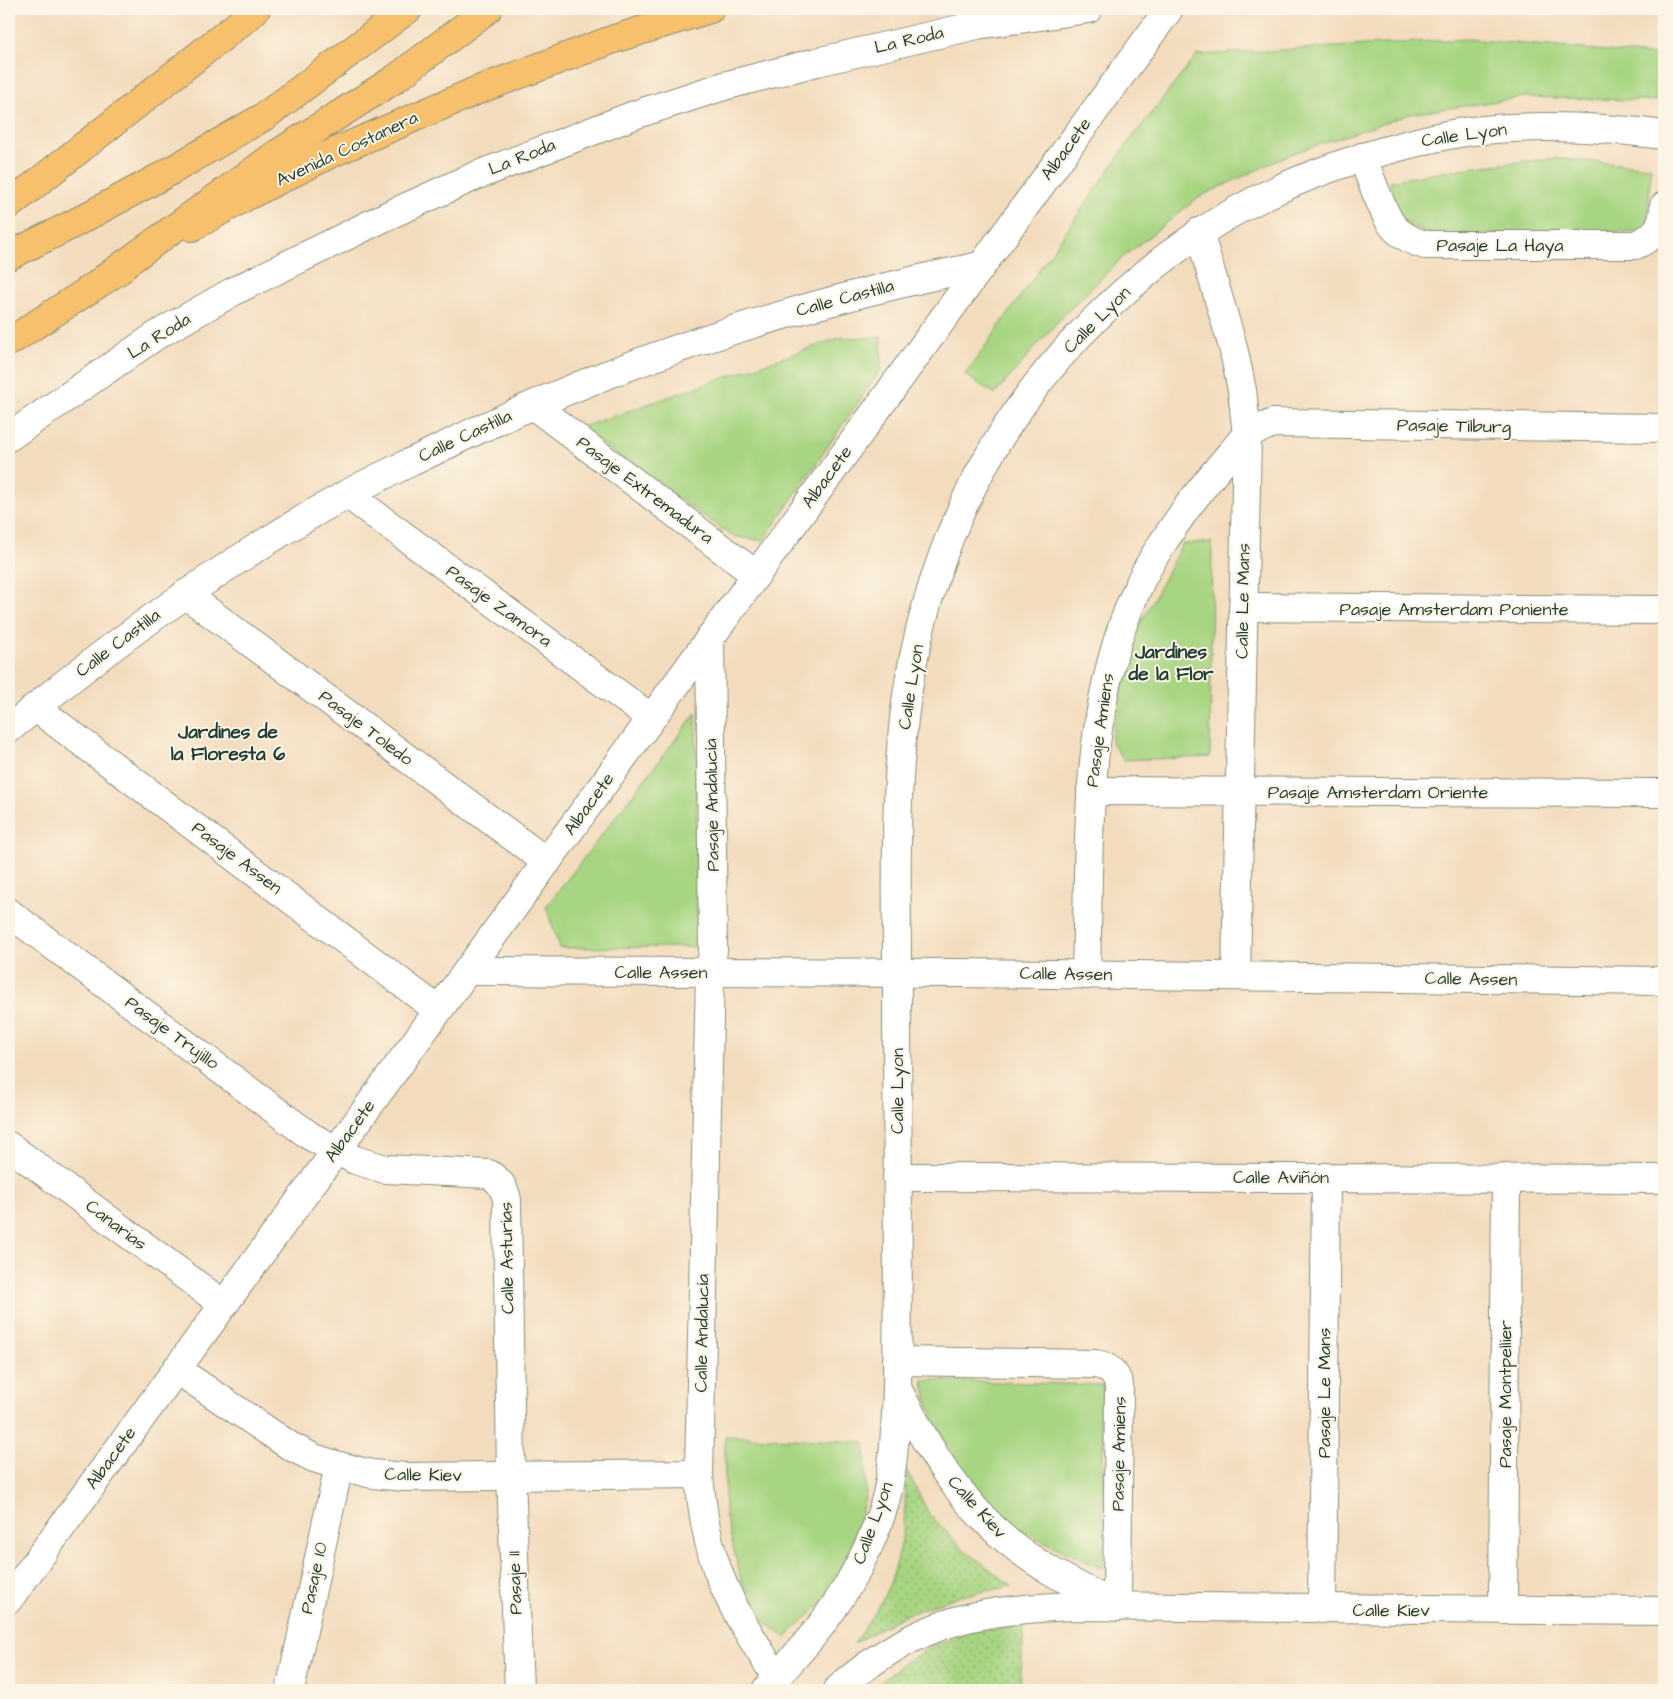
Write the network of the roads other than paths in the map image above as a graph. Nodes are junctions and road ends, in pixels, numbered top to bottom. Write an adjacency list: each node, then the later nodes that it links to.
1 (256, 9): 9 (main road)
2 (408, 9): 12 (main road)
3 (488, 9): 14 (main road)
4 (710, 9): 14 (main road, Avenida Costanera)
5 (1088, 9): 19 (street, La Roda)
6 (1169, 9): 13 (street, Albacete)
7 (1664, 135): 8 (street, Calle Lyon)
8 (1362, 157): 10 (street, Pasaje La Haya); 11 (street, Calle Lyon)
9 (9, 205)
10 (1664, 206)
11 (1200, 232): 18 (street, Calle Le Mans); 36 (street, Calle Lyon)
12 (9, 256)
13 (980, 266): 16 (street, Calle Castilla); 21 (street, Albacete)
14 (101, 281): 15 (main road, Avenida Costanera)
15 (9, 342)
16 (533, 405): 20 (street, Calle Castilla); 21 (street, Pasaje Extremadura)
17 (1664, 428): 18 (street, Pasaje Tilburg)
18 (1247, 435): 23 (street, Calle Le Mans); 29 (street, Pasaje Amiens)
19 (9, 437)
20 (346, 494): 22 (street, Calle Castilla); 27 (street, Pasaje Zamora)
21 (756, 575): 25 (street, Albacete)
22 (185, 594): 26 (street, Calle Castilla); 32 (street, Pasaje Toledo)
23 (1243, 607): 24 (street, Pasaje Amsterdam Poniente); 30 (street, Calle Le Mans)
24 (1664, 610)
25 (710, 637): 27 (street, Albacete); 35 (street, Pasaje Andalucía)
26 (35, 707): 28 (street, Calle Castilla); 40 (street, Pasaje Assen)
27 (651, 718): 32 (street, Albacete)
28 (9, 729)
29 (1091, 791): 30 (street, Pasaje Amsterdam Oriente); 37 (street, Pasaje Amiens)
30 (1240, 792): 31 (street, Pasaje Amsterdam Oriente); 38 (street, Calle Le Mans)
31 (1664, 793)
32 (546, 862): 34 (street, Albacete)
33 (9, 913): 42 (street, Pasaje Trujillo)
34 (468, 971): 35 (street, Calle Assen); 40 (street, Albacete)
35 (710, 972): 36 (street, Calle Assen); 52 (street, Calle Andalucía)
36 (897, 973): 37 (street, Calle Assen); 43 (street, Calle Lyon)
37 (1086, 975): 38 (street, Calle Assen)
38 (1236, 976): 39 (street, Calle Assen)
39 (1664, 981)
40 (438, 1010): 42 (street, Albacete)
41 (9, 1146): 47 (street, Canarias)
42 (337, 1150): 47 (street, Albacete); 53 (street, Calle Asturias)
43 (897, 1177): 44 (street, Calle Aviñón); 48 (street, Calle Lyon)
44 (1326, 1177): 45 (street, Calle Aviñón); 56 (street, Pasaje Le Mans)
45 (1506, 1178): 46 (street, Calle Aviñón); 57 (street, Pasaje Montpellier)
46 (1664, 1179)
47 (224, 1304): 49 (street, Albacete)
48 (897, 1361): 50 (street, Calle Lyon); 55 (street, Pasaje Amiens)
49 (176, 1369): 51 (street, Calle Kiev); 54 (street, Albacete)
50 (897, 1388): 55 (street, Calle Kiev); 59 (street, Calle Lyon)
51 (338, 1466): 53 (street, Calle Kiev); 60 (street, Pasaje 10)
52 (699, 1474): 53 (street, Calle Kiev); 59 (street, Calle Andalucía)
53 (511, 1475): 61 (street, Pasaje 11)
54 (9, 1599)
55 (1117, 1607): 56 (street, Calle Kiev); 62 (street, Calle Kiev)
56 (1322, 1609): 57 (street, Calle Kiev)
57 (1503, 1610): 58 (street, Calle Kiev)
58 (1664, 1611)
59 (771, 1684)
60 (290, 1690)
61 (519, 1690)
62 (837, 1690)

